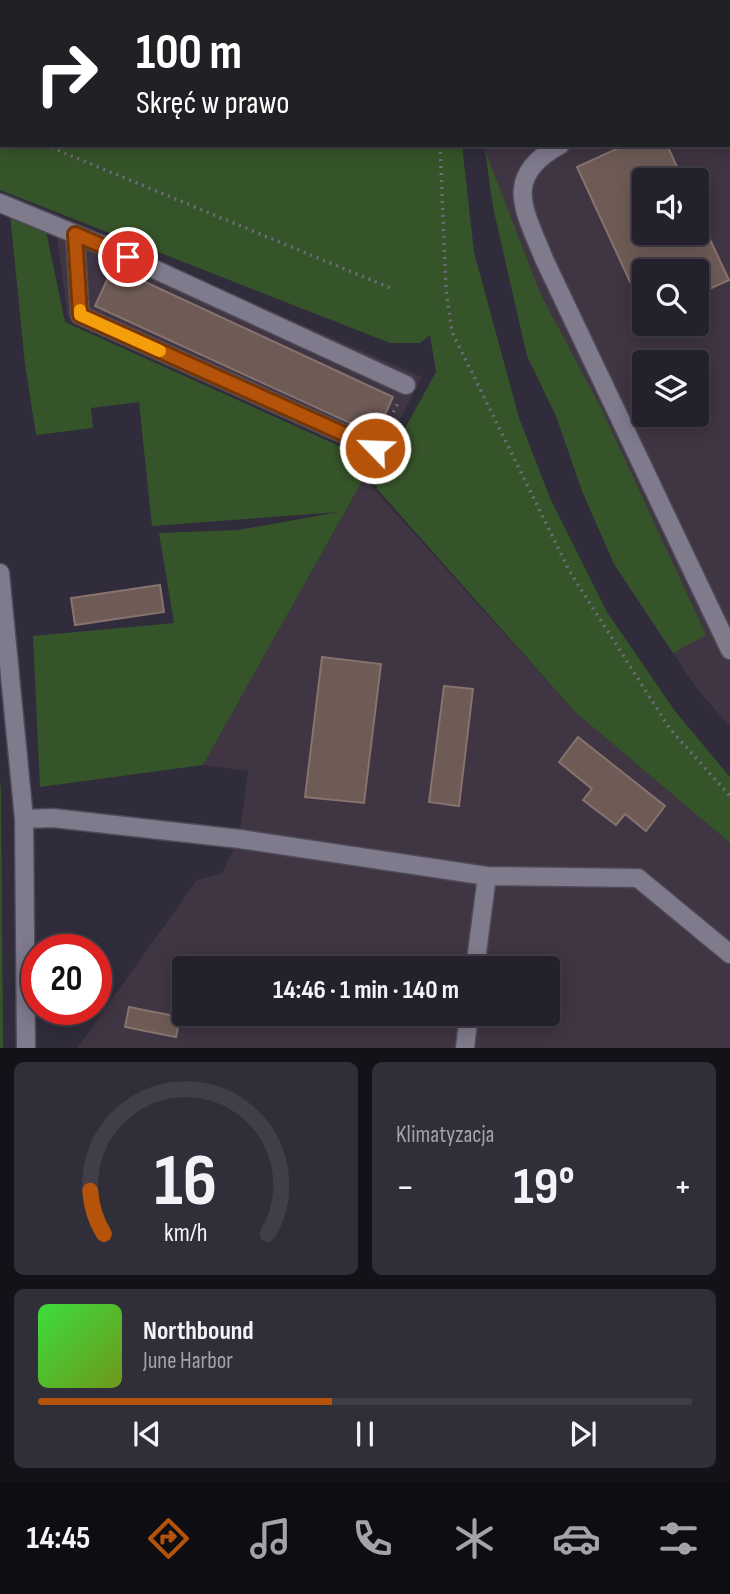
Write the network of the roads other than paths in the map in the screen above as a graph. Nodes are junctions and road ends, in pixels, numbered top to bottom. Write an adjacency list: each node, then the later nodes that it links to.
1 (557, 147): 7 (street)
2 (0, 203): 3 (street)
3 (75, 234): 4 (street); 5 (street)
4 (406, 385)
5 (375, 448)
6 (0, 573): 8 (street)
7 (730, 650)
8 (24, 819): 9 (street); 13 (street)
9 (487, 876): 10 (street); 11 (street)
10 (730, 954)
11 (477, 956)
12 (468, 1026): 14 (street)
13 (26, 1048)
14 (465, 1048)

